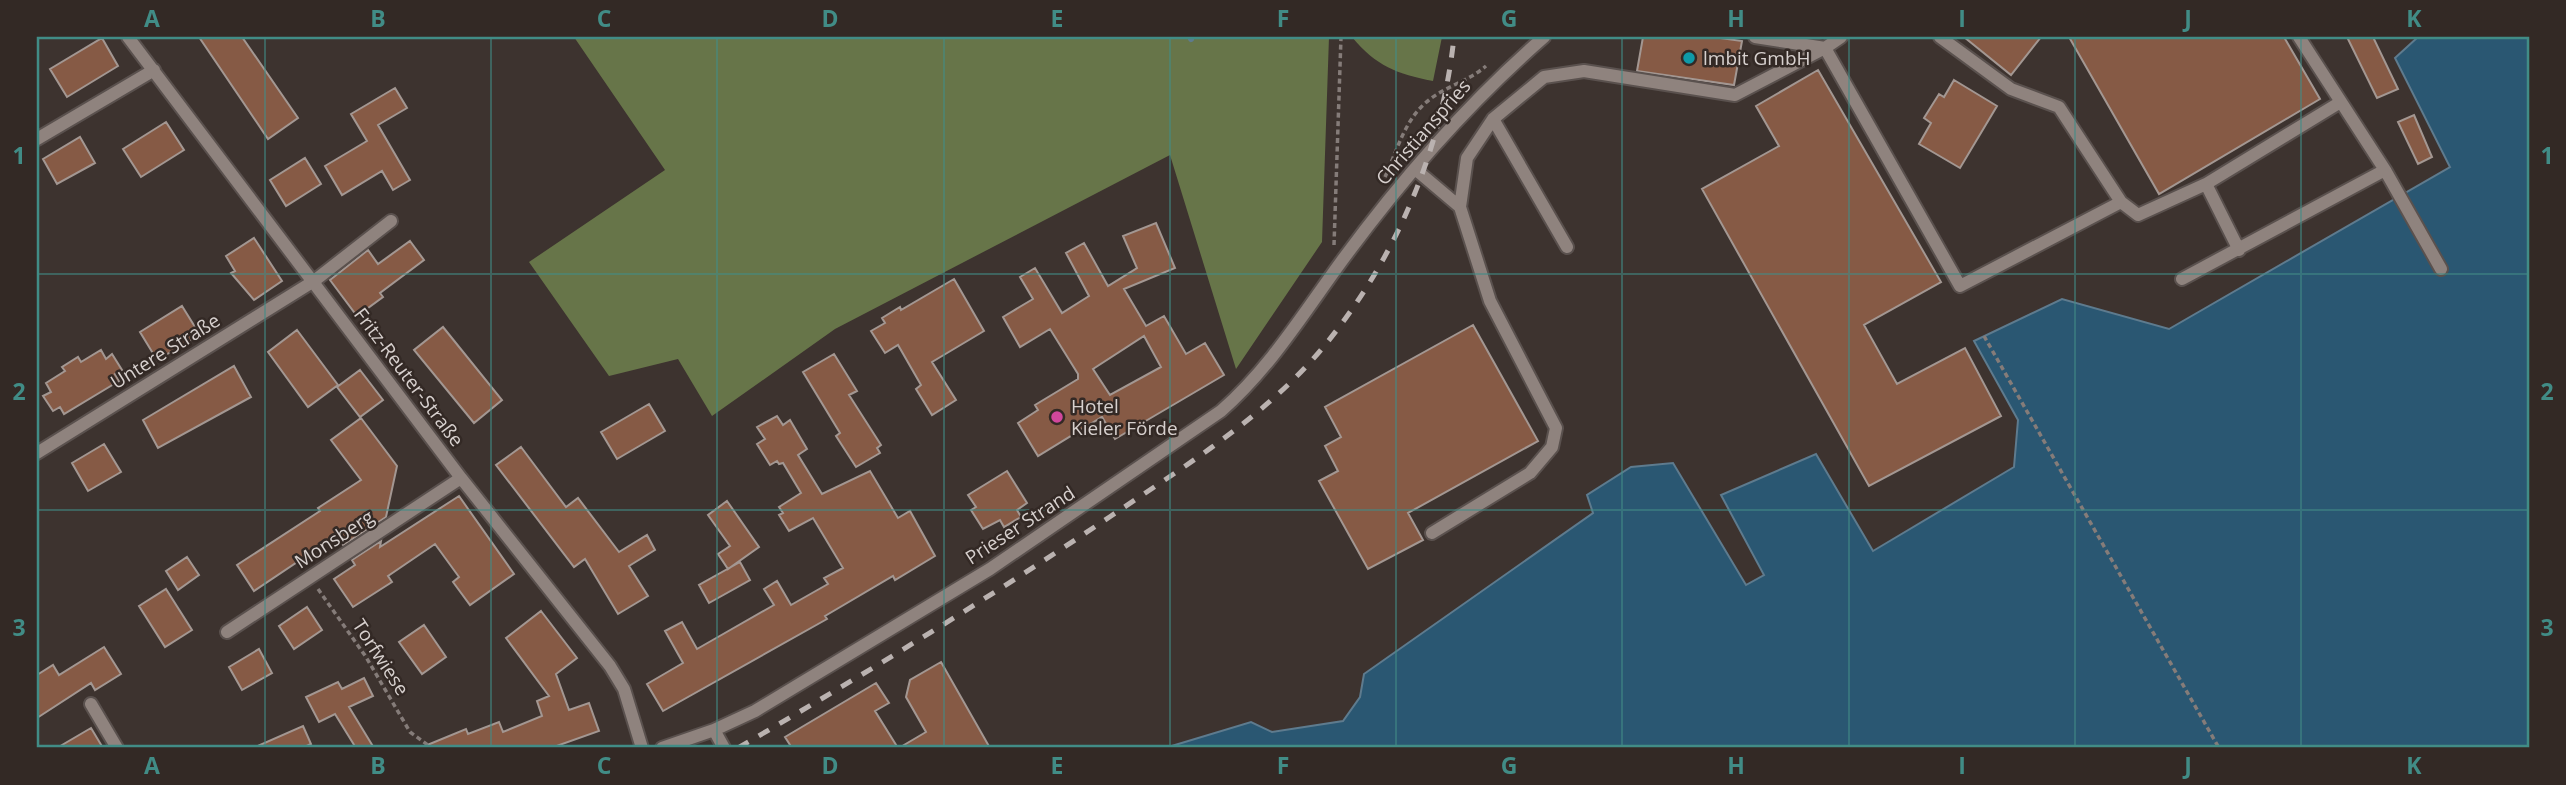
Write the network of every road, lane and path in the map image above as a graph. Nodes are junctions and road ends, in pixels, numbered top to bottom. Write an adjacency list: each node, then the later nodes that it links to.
1 (128, 37): 10 (street, Fritz-Reuter-Straße)
2 (1341, 37): 22 (path)
3 (1755, 37): 8 (street)
4 (1841, 37): 8 (street)
5 (1940, 37): 18 (street)
6 (2299, 37): 11 (street)
7 (1541, 38): 14 (street, Christianspries)
8 (1825, 48): 12 (street); 18 (street)
9 (1493, 60): 17 (path)
10 (154, 70): 13 (street); 28 (street, Fritz-Reuter-Straße)
11 (2339, 103): 15 (street); 16 (street)
12 (1493, 119): 19 (street); 23 (street)
13 (37, 139)
14 (1415, 169): 19 (street); 25 (street, Christianspries)
15 (2385, 170): 24 (street); 26 (street)
16 (2206, 184): 18 (street); 24 (street)
17 (1378, 187)
18 (2121, 202)
19 (1460, 207): 32 (street)
20 (391, 221): 28 (street, Untere Straße)
21 (1341, 236): 22 (path)
22 (1334, 246): 25 (path)
23 (1567, 247)
24 (2239, 250): 27 (street)
25 (1342, 261): 36 (street, Prieser Strand)
26 (2441, 269)
27 (2182, 279)
28 (314, 281): 30 (street, Untere Straße); 31 (street, Fritz-Reuter-Straße)
29 (1984, 336): 42 (path)
30 (37, 453)
31 (461, 478): 33 (street, Monsberg); 39 (street, Fritz-Reuter-Straße)
32 (1432, 533)
33 (310, 578): 34 (street, Monsberg); 38 (path, Torfwiese)
34 (228, 632)
35 (91, 704): 37 (street)
36 (715, 730): 40 (street, Prieser Strand); 41 (street)
37 (117, 748)
38 (432, 748)
39 (642, 748)
40 (662, 748)
41 (724, 748)
42 (2219, 748)

